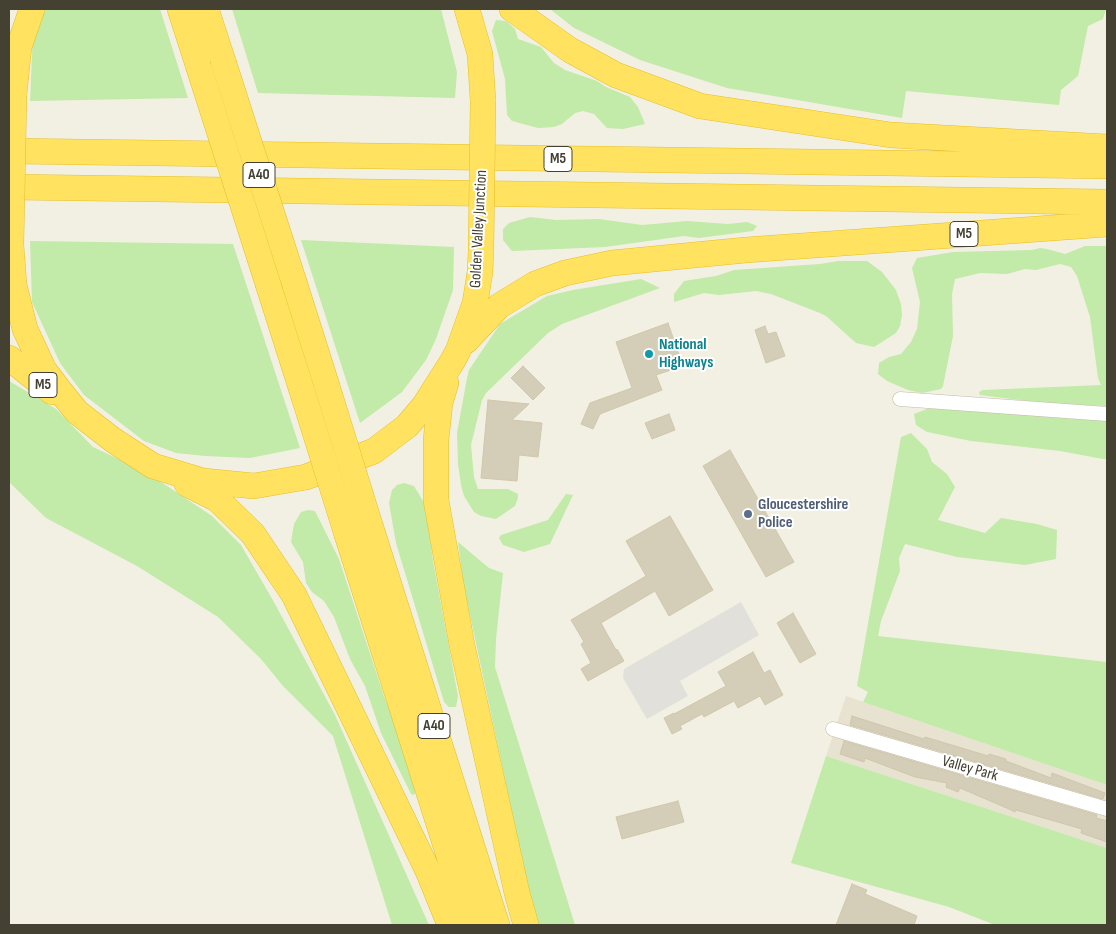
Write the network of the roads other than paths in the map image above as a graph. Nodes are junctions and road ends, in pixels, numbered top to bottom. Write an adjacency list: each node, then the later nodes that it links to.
1 (28, 9): 7 (highway)
2 (32, 9): 17 (highway, Golden Valley Junction, bridge)
3 (180, 9): 23 (highway, A40, bridge)
4 (206, 9): 24 (highway, A40, bridge)
5 (467, 9): 14 (highway, Golden Valley Junction, bridge)
6 (512, 9): 8 (highway)
7 (9, 28)
8 (1107, 146)
9 (9, 151): 10 (highway, M5)
10 (1107, 166)
11 (9, 187): 12 (highway, M5)
12 (1107, 202)
13 (1107, 224): 14 (highway, M5)
14 (455, 356): 19 (highway, Golden Valley Junction); 25 (highway)
15 (9, 358): 17 (highway, M5)
16 (900, 399): 18 (street)
17 (77, 412): 19 (highway, Golden Valley Junction)
18 (1107, 414)
19 (154, 466): 22 (highway)
20 (833, 729): 21 (street, Valley Park)
21 (1107, 809)
22 (450, 925)
23 (472, 925)
24 (497, 925)
25 (526, 925)

